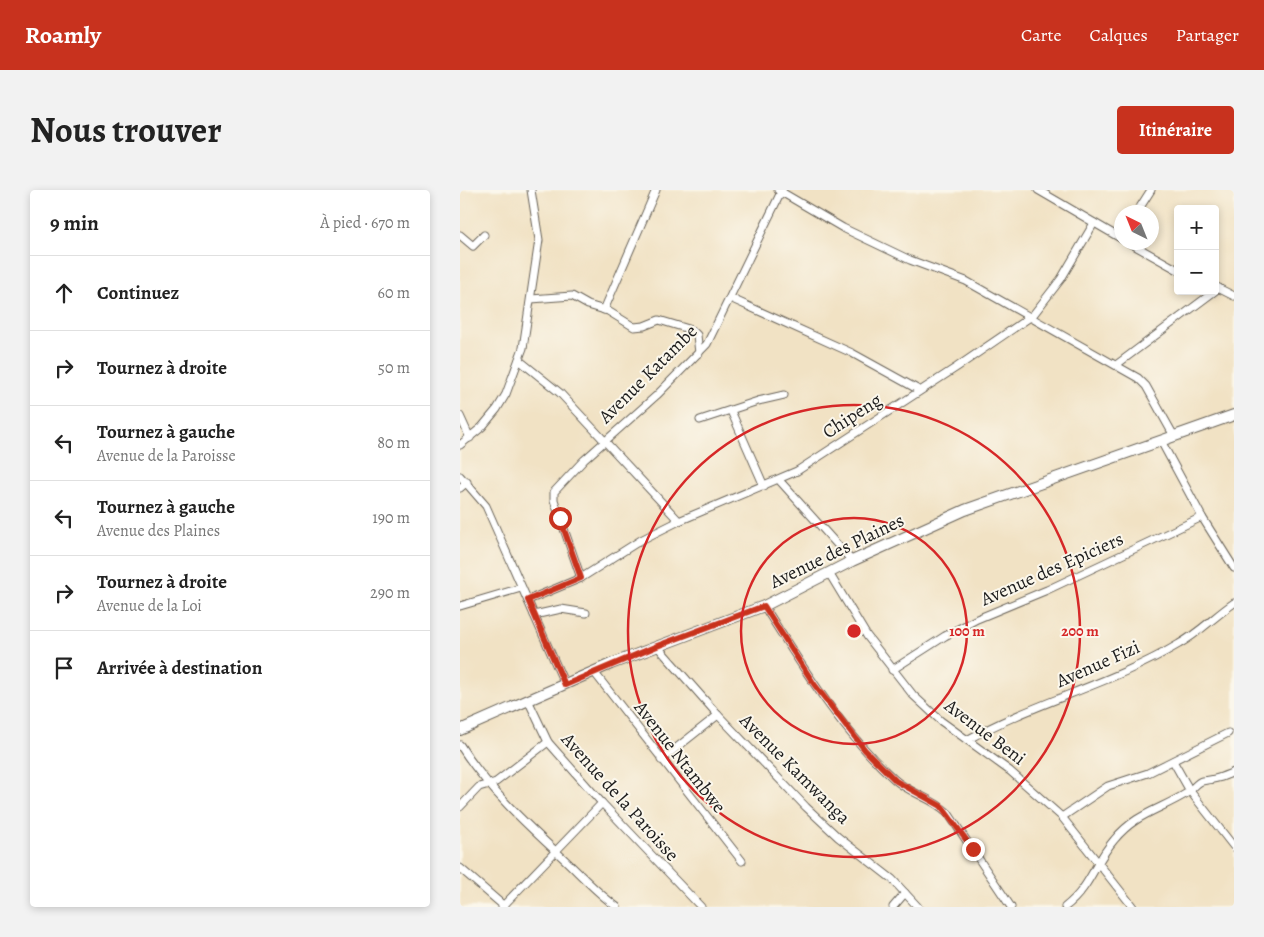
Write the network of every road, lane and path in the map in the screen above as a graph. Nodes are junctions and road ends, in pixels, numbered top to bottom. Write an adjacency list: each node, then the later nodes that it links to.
1 (531, 190): 17 (street)
2 (656, 190): 18 (street)
3 (1038, 190): 7 (street)
4 (1150, 190): 6 (street)
5 (780, 191): 16 (street, Avenue Katambe); 19 (street)
6 (1141, 205)
7 (1094, 223): 8 (street); 19 (street, Chipeng)
8 (1114, 234)
9 (460, 235): 10 (street)
10 (484, 235)
11 (1142, 250): 12 (street)
12 (1174, 268)
13 (1219, 289): 15 (street)
14 (1208, 295): 22 (street)
15 (1234, 296)
16 (730, 298): 20 (street, Avenue Katambe); 23 (street)
17 (531, 299): 18 (street); 21 (street)
18 (604, 310): 20 (street)
19 (1030, 318): 22 (street); 23 (street, Chipeng)
20 (699, 353): 31 (street, Avenue Katambe)
21 (519, 360): 30 (street); 31 (street)
22 (1116, 365): 29 (street)
23 (919, 390): 35 (street, Chipeng)
24 (784, 395): 25 (street)
25 (730, 411): 28 (street); 37 (street)
26 (460, 416): 30 (street)
27 (1234, 416): 29 (street, Avenue des Plaines)
28 (700, 420)
29 (1174, 436): 32 (street, Avenue des Plaines)
30 (470, 438): 33 (street)
31 (604, 441): 40 (street); 44 (street, Avenue Katambe)
32 (1161, 441): 39 (street); 41 (street, Avenue des Plaines)
33 (460, 445)
34 (460, 476): 36 (street)
35 (779, 480): 37 (street, Chipeng); 41 (street)
36 (467, 482): 38 (street); 45 (street)
37 (764, 486): 40 (street, Chipeng)
38 (460, 488)
39 (1202, 517): 42 (street); 53 (street, Avenue des Epiciers)
40 (679, 522): 44 (street, Chipeng)
41 (852, 561): 43 (street, Avenue des Plaines)
42 (1233, 566)
43 (829, 574): 49 (street, Avenue des Plaines); 53 (street, Avenue Beni)
44 (581, 578): 46 (street, Chipeng)
45 (522, 588): 46 (street); 48 (street)
46 (528, 600): 51 (street)
47 (1234, 603): 60 (street, Avenue Fizi)
48 (460, 606)
49 (764, 606): 52 (street, Avenue des Plaines); 82 (street)
50 (586, 613): 51 (street)
51 (534, 616): 55 (street)
52 (657, 646): 54 (street, Avenue des Plaines); 57 (street, Avenue Kamwanga)
53 (892, 670): 60 (street, Avenue Beni)
54 (594, 672): 55 (street, Avenue des Plaines); 63 (street, Avenue Ntambwe)
55 (565, 685): 56 (street, Avenue des Plaines)
56 (528, 700): 58 (street, Avenue des Plaines); 61 (street, Avenue de la Paroisse)
57 (718, 715): 63 (street); 76 (street, Avenue Kamwanga)
58 (460, 730)
59 (1228, 733): 64 (street)
60 (967, 740): 70 (street, Avenue Beni)
61 (548, 742): 66 (street); 68 (street, Avenue de la Paroisse)
62 (460, 745): 66 (street)
63 (661, 760): 73 (street, Avenue Ntambwe)
64 (1173, 761): 67 (street); 70 (street)
65 (1234, 772): 67 (street)
66 (490, 784): 69 (street); 72 (street)
67 (1190, 791): 71 (street); 74 (street)
68 (602, 803): 72 (street); 79 (street, Avenue de la Paroisse)
69 (460, 807)
70 (1062, 817): 74 (street, Avenue Beni)
71 (1234, 847)
72 (556, 852): 77 (street); 78 (street)
73 (742, 861)
74 (1097, 863): 83 (street); 84 (street, Avenue Beni)
75 (460, 868): 77 (street)
76 (905, 893): 80 (street); 81 (street, Avenue Kamwanga)
77 (504, 906)
78 (616, 907)
79 (701, 907)
80 (893, 907)
81 (918, 907)
82 (1011, 907)
83 (1066, 907)
84 (1133, 907)

